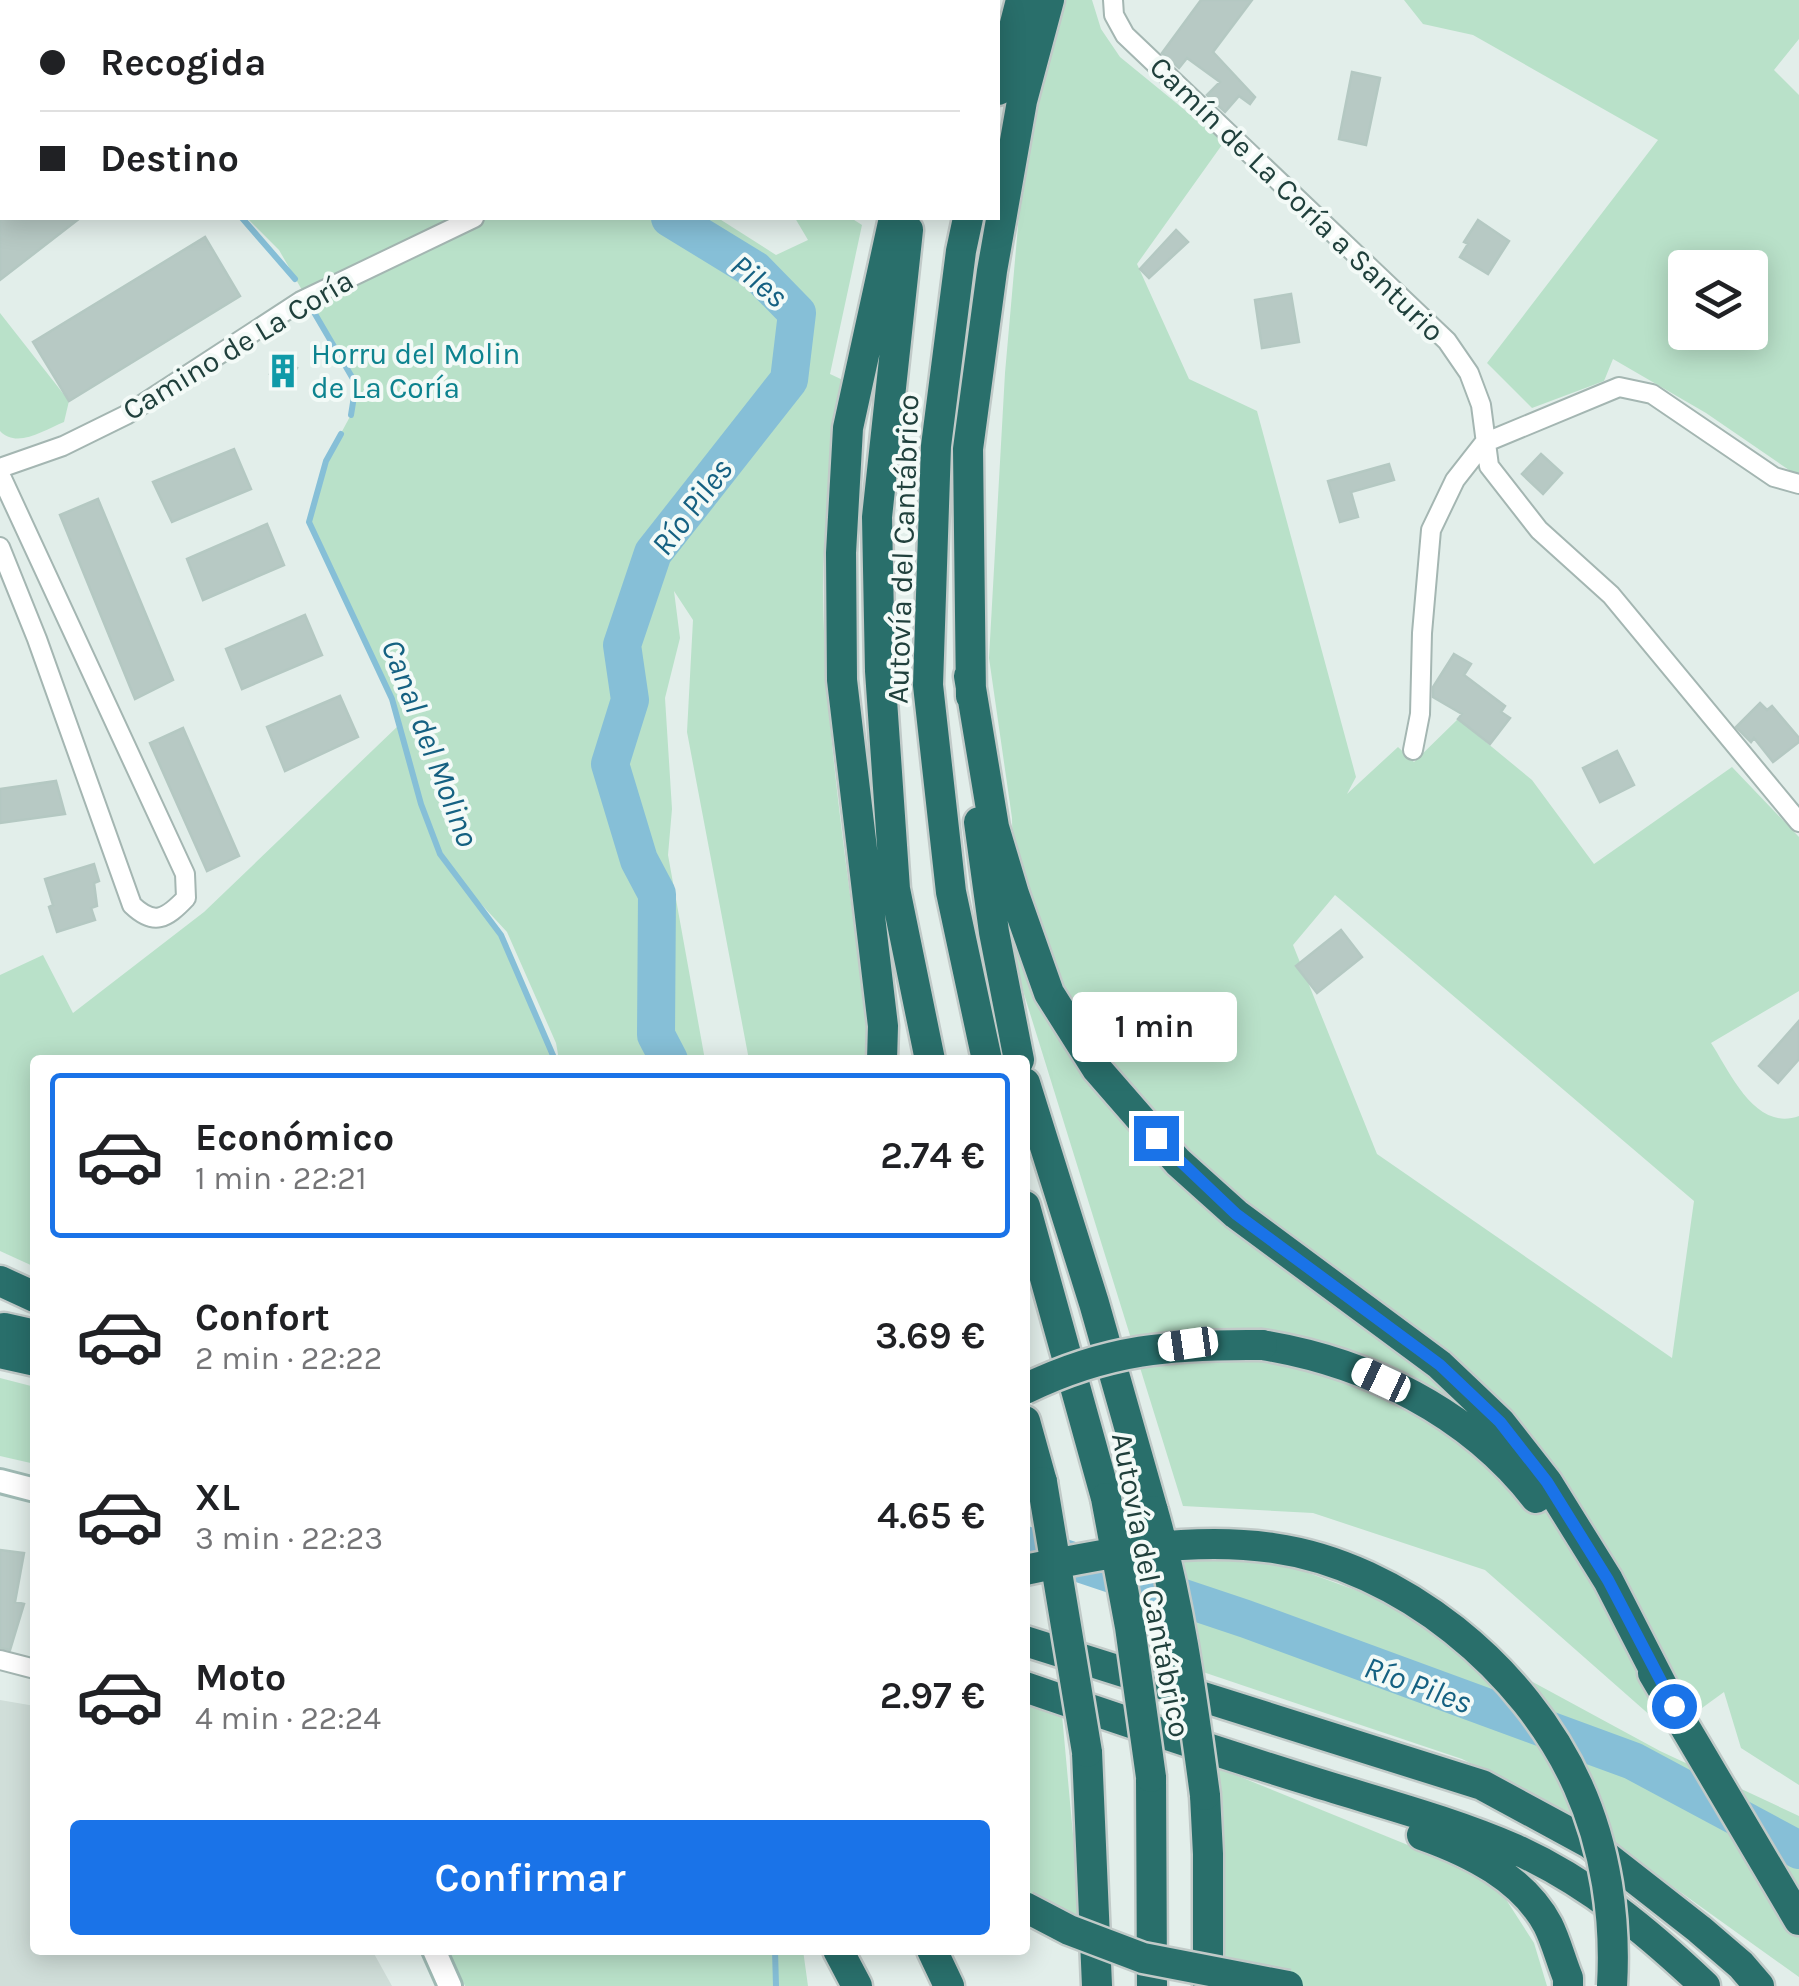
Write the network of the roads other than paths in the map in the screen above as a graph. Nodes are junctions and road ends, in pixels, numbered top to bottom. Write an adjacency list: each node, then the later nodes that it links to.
1 (1022, 0): 4 (highway)
2 (1049, 0): 13 (highway)
3 (1112, 0): 9 (street, Camín de La Coría a Santurio)
4 (1000, 82)
5 (470, 220): 10 (street, Camino de La Coría)
6 (894, 220): 16 (highway)
7 (910, 220): 17 (highway, Autovía del Cantábrico)
8 (968, 220): 18 (highway, Autovía del Cantábrico)
9 (1484, 443): 11 (street); 14 (street); 15 (street, Camín de La Coría a Santurio)
10 (0, 471): 12 (street)
11 (1799, 484)
12 (0, 547)
13 (969, 676): 19 (highway); 36 (highway)
14 (1413, 750)
15 (1799, 822)
16 (882, 1055)
17 (929, 1055)
18 (986, 1055)
19 (1018, 1055)
20 (1030, 1099): 46 (highway, bridge)
21 (1030, 1224): 45 (highway, Autovía del Cantábrico, bridge)
22 (0, 1280): 23 (highway)
23 (30, 1295)
24 (30, 1337): 25 (highway)
25 (2, 1340): 26 (highway)
26 (30, 1358)
27 (1030, 1387): 36 (highway, bridge)
28 (1030, 1439): 44 (highway, bridge)
29 (0, 1481): 30 (street)
30 (30, 1489)
31 (1030, 1569): 49 (highway, bridge)
32 (1030, 1642): 51 (highway)
33 (0, 1660): 34 (street)
34 (30, 1668)
35 (1030, 1688): 37 (highway)
36 (1664, 1689): 39 (highway)
37 (1181, 1740): 48 (highway); 50 (highway)
38 (1030, 1910): 47 (highway, bridge)
39 (1799, 1920)
40 (436, 1955): 42 (street)
41 (934, 1955): 43 (highway)
42 (450, 1986)
43 (949, 1986)
44 (1097, 1986)
45 (1152, 1986)
46 (1208, 1986)
47 (1288, 1986)
48 (1568, 1986)
49 (1612, 1986)
50 (1706, 1986)
51 (1759, 1986)

